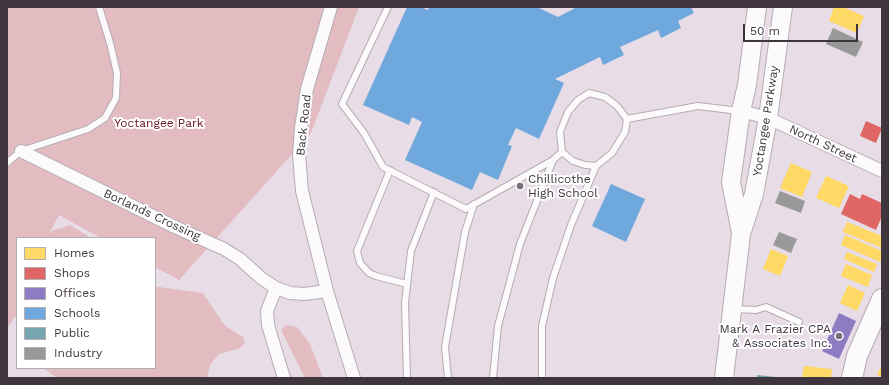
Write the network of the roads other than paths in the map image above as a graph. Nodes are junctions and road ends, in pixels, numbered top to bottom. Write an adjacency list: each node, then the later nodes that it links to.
1 (99, 7): 9 (lane)
2 (331, 7): 21 (street, Back Road)
3 (388, 7): 14 (lane)
4 (757, 7): 6 (street, Yoctangee Parkway)
5 (784, 7): 7 (street, Yoctangee Parkway)
6 (741, 111): 7 (street, North Street); 8 (lane); 18 (street, Yoctangee Parkway)
7 (768, 118): 15 (street, North Street); 18 (street, Yoctangee Parkway)
8 (627, 119): 10 (lane); 13 (lane)
9 (21, 151): 12 (lane); 20 (street, Borlands Crossing)
10 (562, 152): 11 (lane); 13 (lane)
11 (553, 160): 17 (lane); 29 (lane)
12 (7, 163)
13 (596, 166): 30 (lane)
14 (390, 170): 16 (lane); 19 (lane)
15 (882, 171)
16 (434, 192): 17 (lane); 19 (lane)
17 (474, 204): 28 (lane)
18 (741, 234): 23 (street, Yoctangee Parkway)
19 (407, 284): 27 (lane)
20 (276, 288): 21 (street, Borlands Crossing); 25 (street)
21 (327, 290): 26 (street, Back Road)
22 (882, 299): 32 (main road)
23 (732, 309): 24 (lane); 31 (street, Yoctangee Parkway)
24 (799, 322)
25 (284, 378)
26 (354, 378)
27 (407, 378)
28 (448, 378)
29 (493, 378)
30 (542, 378)
31 (724, 378)
32 (852, 378)

